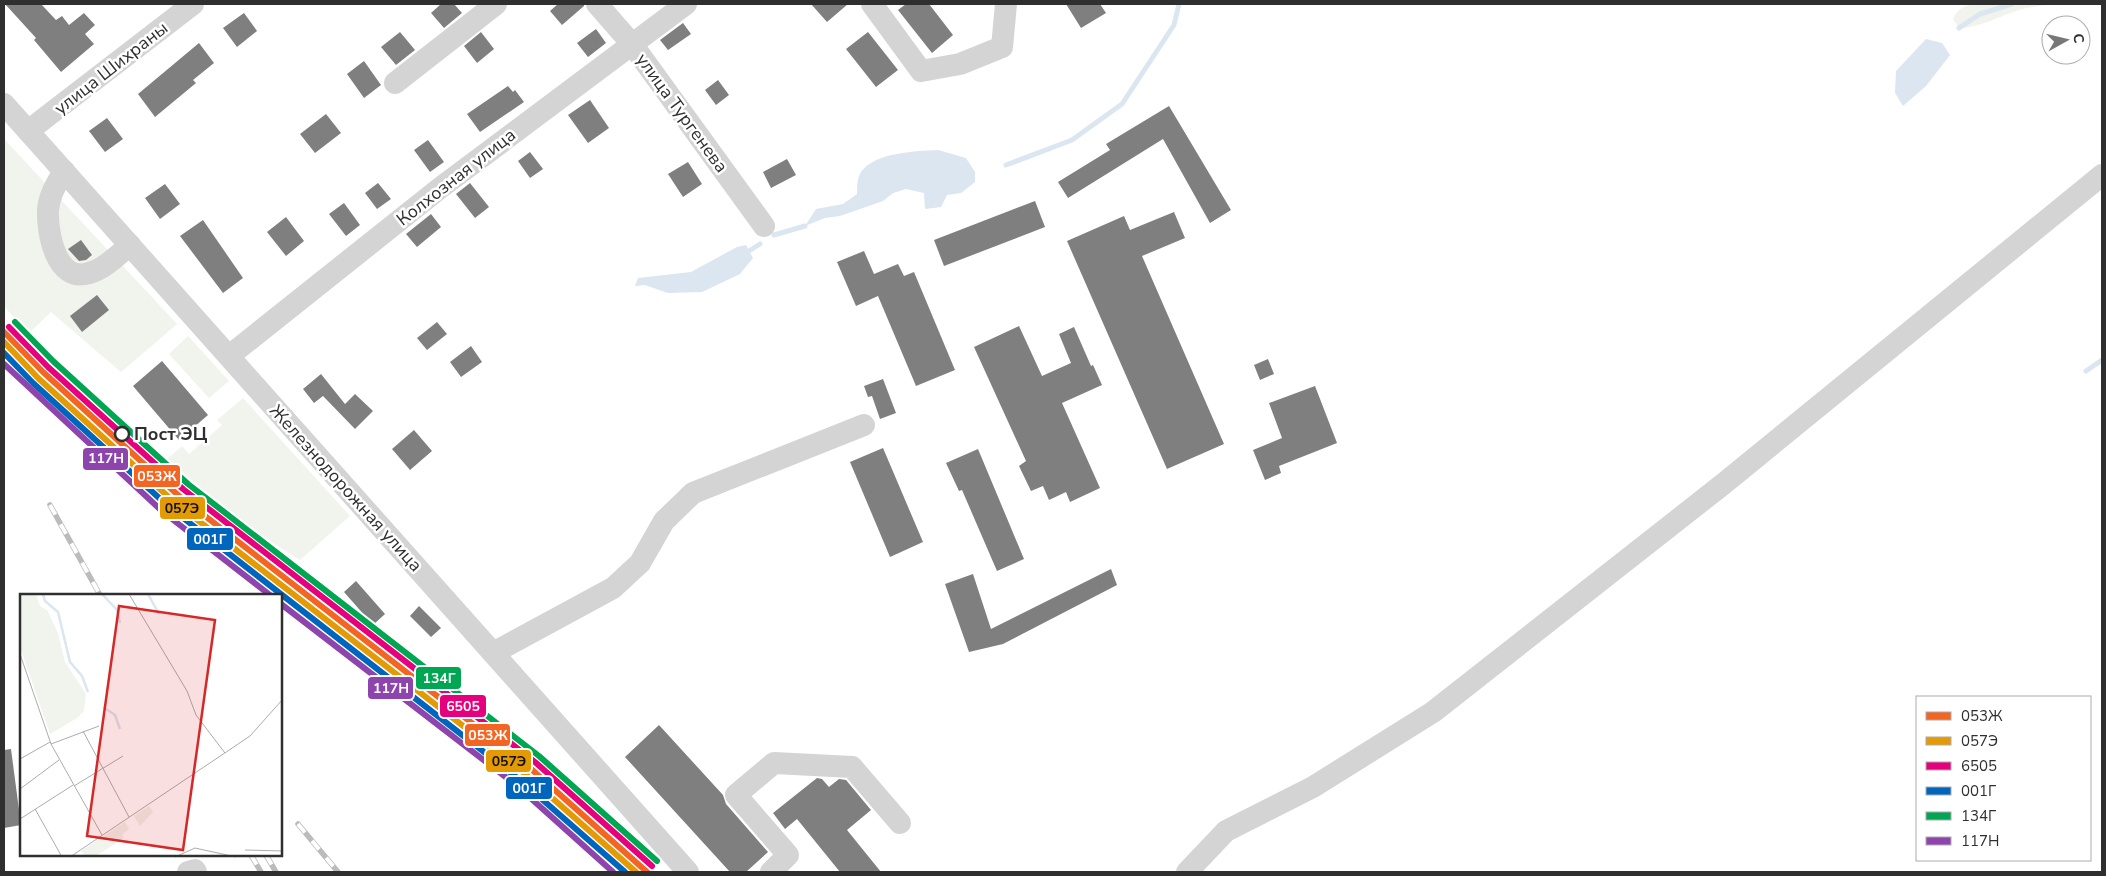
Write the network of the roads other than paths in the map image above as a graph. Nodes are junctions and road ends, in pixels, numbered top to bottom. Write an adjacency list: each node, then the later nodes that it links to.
1 (193, 4): 10 (street, улица Шихраны)
2 (496, 4): 8 (street)
3 (597, 4): 7 (street, улица Тургенева)
4 (686, 4): 7 (street, Колхозная улица)
5 (872, 4): 6 (street)
6 (1006, 4)
7 (632, 44): 13 (street, улица Тургенева); 15 (street, Колхозная улица)
8 (395, 83)
9 (4, 104): 10 (street, Железнодорожная улица)
10 (28, 131): 11 (street, Железнодорожная улица)
11 (64, 171): 14 (street, Железнодорожная улица); 14 (street)
12 (2102, 175): 23 (street)
13 (764, 226)
14 (130, 245): 15 (street, Железнодорожная улица)
15 (229, 356): 17 (street, Железнодорожная улица)
16 (864, 425): 17 (street)
17 (493, 654): 21 (street, Железнодорожная улица)
18 (900, 823): 22 (street)
19 (188, 872): 20 (street)
20 (196, 872)
21 (688, 872)
22 (770, 872)
23 (1187, 872)

